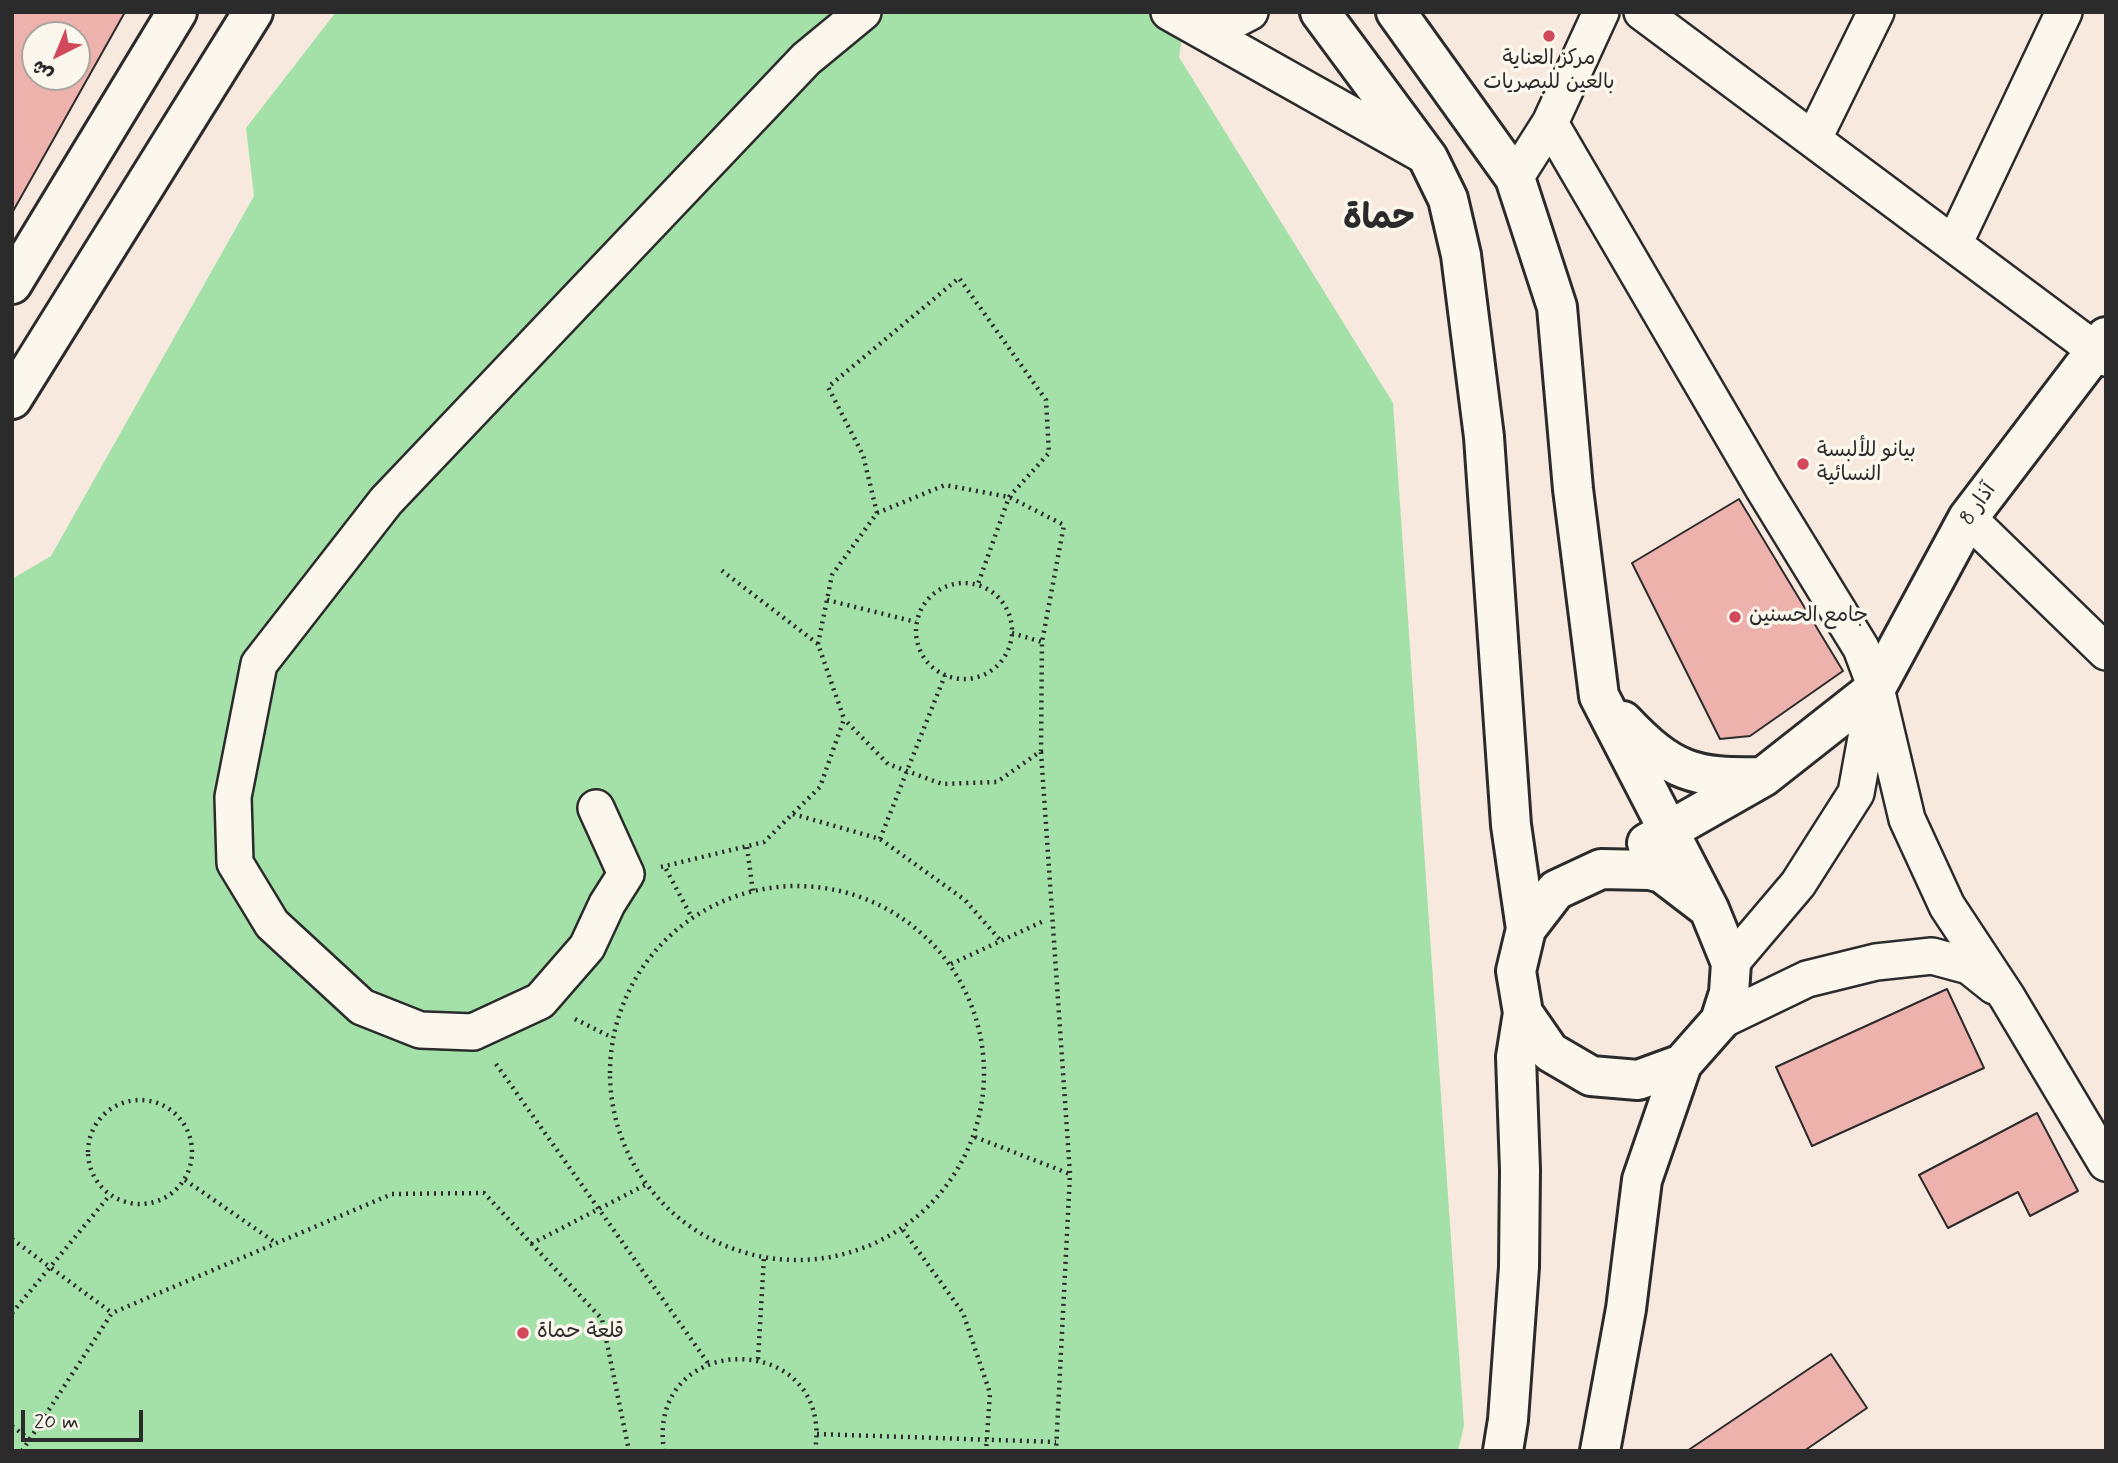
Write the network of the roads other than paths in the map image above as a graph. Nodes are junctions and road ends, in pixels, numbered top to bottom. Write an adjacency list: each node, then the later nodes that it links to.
1 (177, 12): 18 (main road)
2 (253, 12): 20 (main road)
3 (863, 12): 26 (street)
4 (1169, 12): 12 (street)
5 (1250, 12): 12 (street)
6 (1320, 12): 15 (main road)
7 (1396, 12): 16 (main road)
8 (1601, 12): 13 (street)
9 (1642, 12): 14 (street)
10 (1876, 12): 14 (street)
11 (2064, 12): 17 (street)
12 (1202, 28): 15 (street)
13 (1550, 123): 16 (street); 23 (street)
14 (1814, 138): 17 (street)
15 (1428, 158): 30 (main road)
16 (1515, 178): 24 (main road)
17 (1955, 242): 19 (street)
18 (12, 284)
19 (2102, 348): 21 (main road, 8 آذار)
20 (12, 399)
21 (1968, 518): 22 (street); 23 (main road, 8 آذار)
22 (2106, 652)
23 (1875, 688): 25 (main road); 31 (street); 32 (street)
24 (1599, 696): 25 (main road); 27 (main road)
25 (1763, 778): 27 (main road)
26 (596, 808)
27 (1669, 831): 28 (main road); 29 (main road)
28 (1601, 869): 29 (main road); 30 (main road)
29 (1709, 909): 31 (main road)
30 (1526, 929): 33 (main road)
31 (1731, 963): 34 (main road)
32 (2007, 997): 34 (street); 36 (street)
33 (1523, 1013): 35 (main road); 37 (main road)
34 (1720, 1021): 35 (main road)
35 (1682, 1064): 38 (main road)
36 (2106, 1163)
37 (1503, 1451)
38 (1600, 1451)

